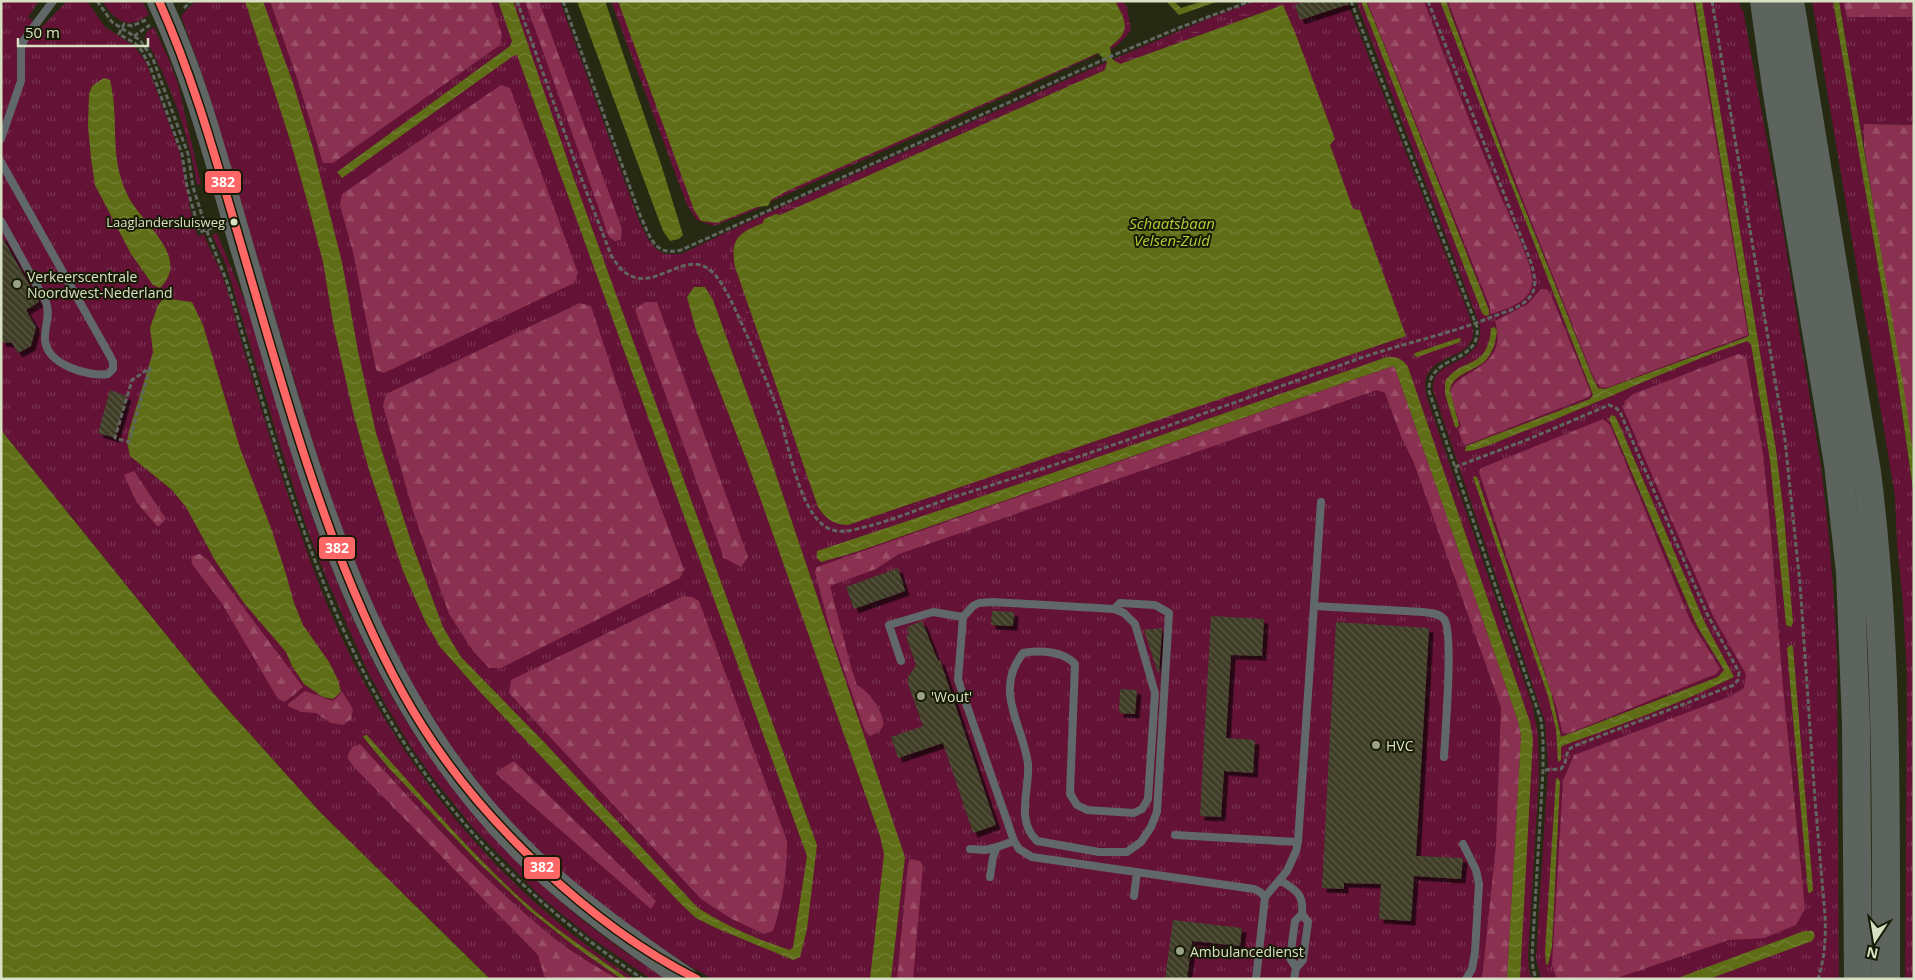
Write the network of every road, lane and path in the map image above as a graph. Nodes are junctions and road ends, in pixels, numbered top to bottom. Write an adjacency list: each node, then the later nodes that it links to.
1 (53, 1): 16 (lane)
2 (97, 1): 13 (path)
3 (517, 1): 20 (path)
4 (563, 1): 5 (path)
5 (1251, 1)
6 (1351, 1): 20 (path)
7 (1428, 1): 20 (path)
8 (1712, 1): 50 (path)
9 (1758, 1): 15 (highway)
10 (1764, 1): 15 (highway)
11 (1790, 1): 52 (highway)
12 (169, 5): 13 (path); 42 (main road)
13 (121, 28): 14 (path); 19 (path)
14 (134, 36)
15 (1777, 94): 51 (highway)
16 (1, 139)
17 (1, 162): 18 (lane)
18 (1, 221)
19 (212, 228)
20 (1476, 324): 22 (path)
21 (150, 368): 21 (path)
22 (1455, 467): 29 (path); 29 (path)
23 (1321, 502): 24 (lane)
24 (1314, 606): 28 (lane); 32 (lane)
25 (1114, 609): 25 (lane); 26 (lane)
26 (963, 617): 27 (lane); 31 (lane)
27 (901, 661)
28 (1444, 757)
29 (1543, 770): 49 (path)
30 (1175, 836): 32 (lane)
31 (1014, 841): 34 (lane); 36 (lane)
32 (1298, 842): 38 (lane)
33 (1463, 844): 48 (lane)
34 (997, 847): 35 (lane); 37 (lane)
35 (970, 849)
36 (1137, 872): 39 (lane); 40 (lane)
37 (990, 877)
38 (1280, 880): 40 (lane); 41 (lane)
39 (1134, 896)
40 (1265, 897): 46 (lane)
41 (1302, 914): 43 (lane); 43 (lane)
42 (664, 963): 44 (main road); 45 (main road)
43 (1296, 968): 47 (lane)
44 (686, 979)
45 (697, 979)
46 (1256, 979)
47 (1294, 979)
48 (1466, 979)
49 (1536, 979)
50 (1818, 979)
51 (1858, 979)
52 (1886, 979)

